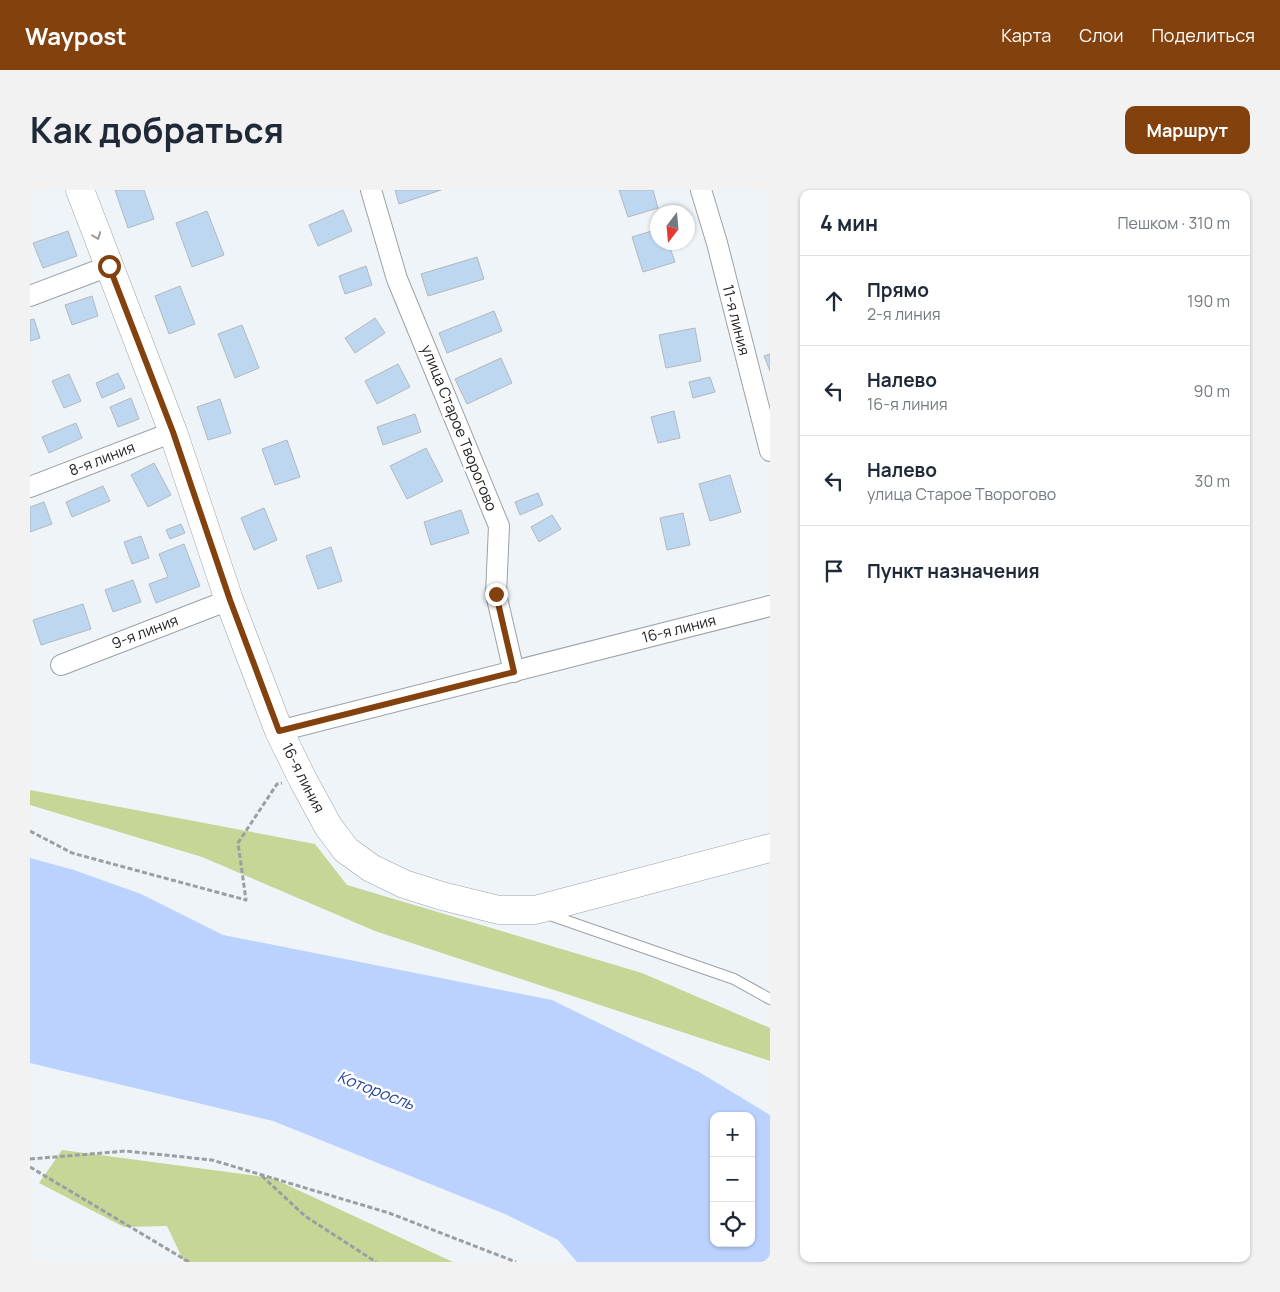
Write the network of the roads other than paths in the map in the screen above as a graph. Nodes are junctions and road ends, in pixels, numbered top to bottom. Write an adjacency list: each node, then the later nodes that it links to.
1 (80, 190): 4 (street, one-way to 4)
2 (371, 190): 12 (street, улица Старое Творогово)
3 (701, 190): 7 (street, 11-я линия)
4 (109, 266): 5 (street); 6 (street)
5 (30, 296)
6 (173, 432): 8 (street, 8-я линия); 9 (street)
7 (770, 451)
8 (30, 486)
9 (230, 600): 11 (street, 9-я линия); 13 (street)
10 (770, 606): 12 (street, 16-я линия)
11 (61, 665)
12 (514, 672): 13 (street, 16-я линия)
13 (279, 731): 15 (street, 16-я линия)
14 (770, 848): 15 (street, 16-я линия)
15 (535, 910): 16 (lane)
16 (770, 999)

